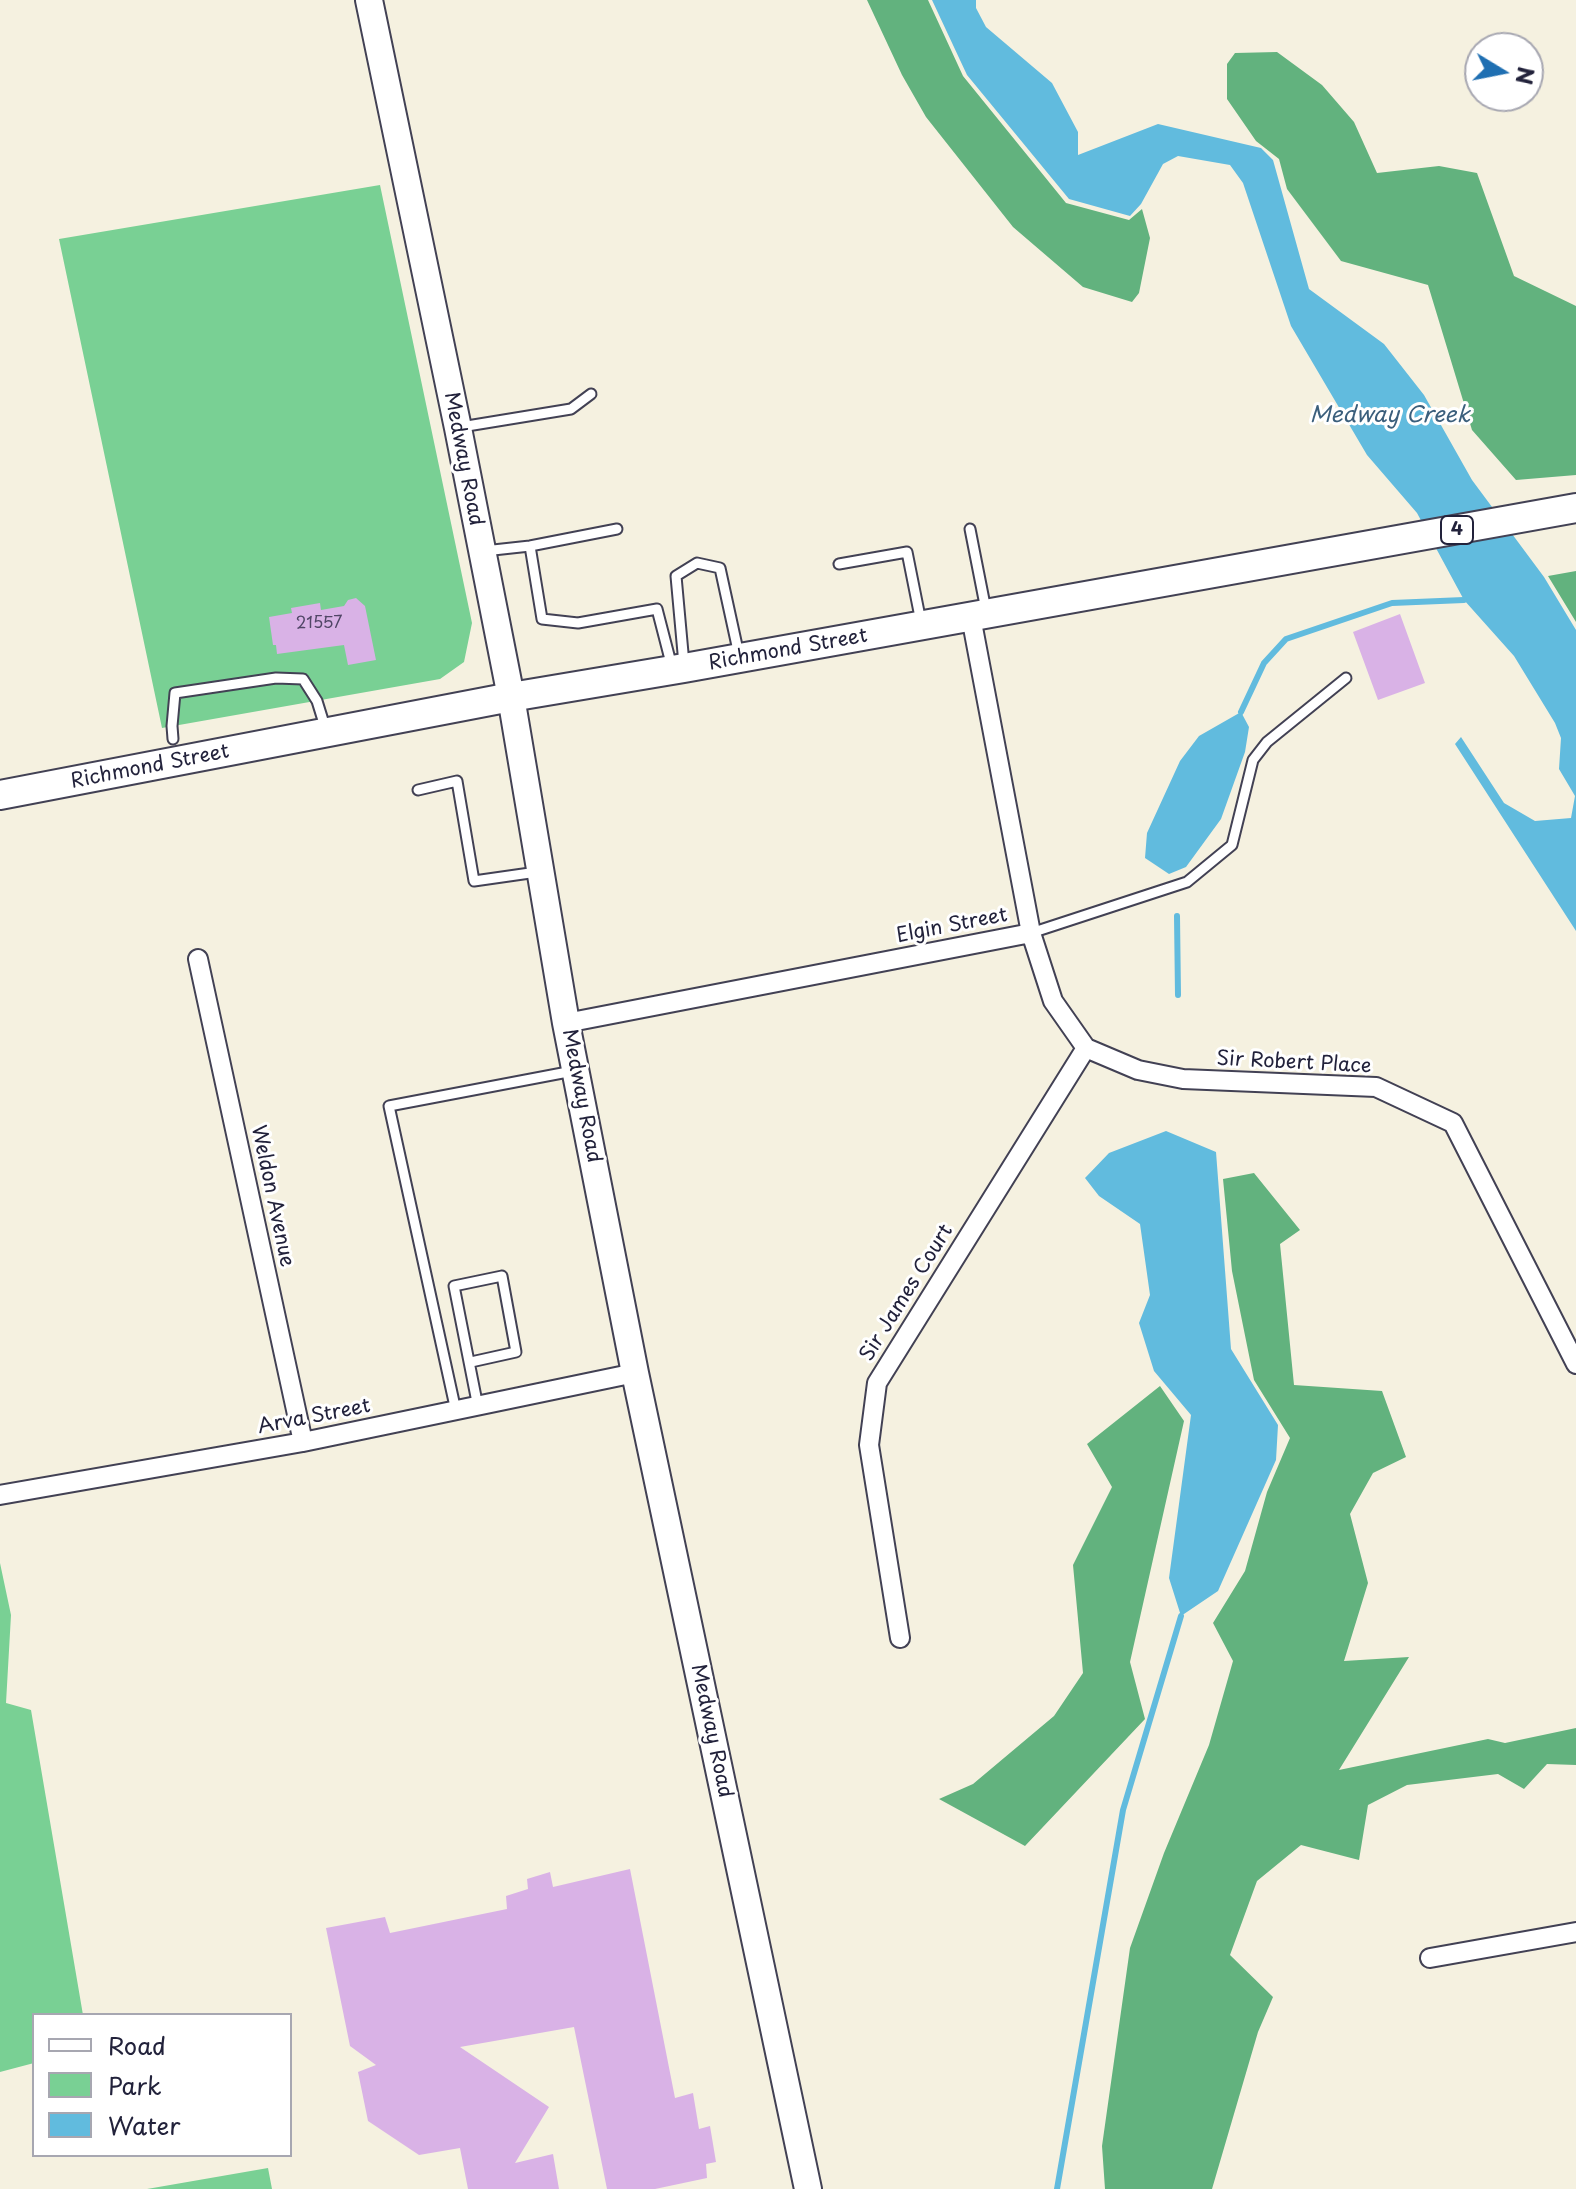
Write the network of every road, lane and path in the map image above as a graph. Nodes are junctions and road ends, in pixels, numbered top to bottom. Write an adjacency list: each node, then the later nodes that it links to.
1 (369, 0): 3 (main road, Medway Road)
2 (591, 394): 3 (lane)
3 (458, 428): 8 (main road, Medway Road)
4 (1566, 510): 10 (main road, Richmond Street / 4)
5 (617, 529): 7 (lane)
6 (970, 529): 10 (lane)
7 (530, 546): 8 (lane); 13 (lane)
8 (481, 551): 15 (main road, Medway Road)
9 (839, 564): 11 (lane)
10 (979, 615): 11 (main road, Richmond Street); 21 (street, Elgin Street)
11 (921, 626): 12 (main road, Richmond Street)
12 (740, 658): 13 (main road, Richmond Street); 13 (lane)
13 (678, 669): 15 (main road, Richmond Street)
14 (1346, 678): 21 (lane)
15 (511, 697): 16 (main road, Richmond Street); 20 (main road, Medway Road)
16 (327, 734): 17 (lane); 19 (main road, Richmond Street)
17 (173, 739)
18 (418, 790): 20 (lane)
19 (0, 795)
20 (541, 871): 23 (main road, Medway Road)
21 (1031, 933): 23 (street, Elgin Street); 24 (street)
22 (198, 959): 31 (street, Weldon Avenue)
23 (566, 1023): 25 (main road, Medway Road)
24 (1086, 1048): 27 (street, Sir Robert Place); 33 (street, Sir James Court)
25 (576, 1070): 28 (main road, Medway Road); 30 (lane)
26 (471, 1362): 26 (lane); 29 (lane)
27 (1576, 1364)
28 (635, 1373): 29 (street, Arva Street); 36 (main road, Medway Road)
29 (478, 1407): 30 (street, Arva Street)
30 (456, 1411): 31 (street, Arva Street)
31 (303, 1442): 32 (street, Arva Street)
32 (0, 1495)
33 (900, 1638)
34 (1576, 1932): 35 (street)
35 (1430, 1958)
36 (808, 2189)

